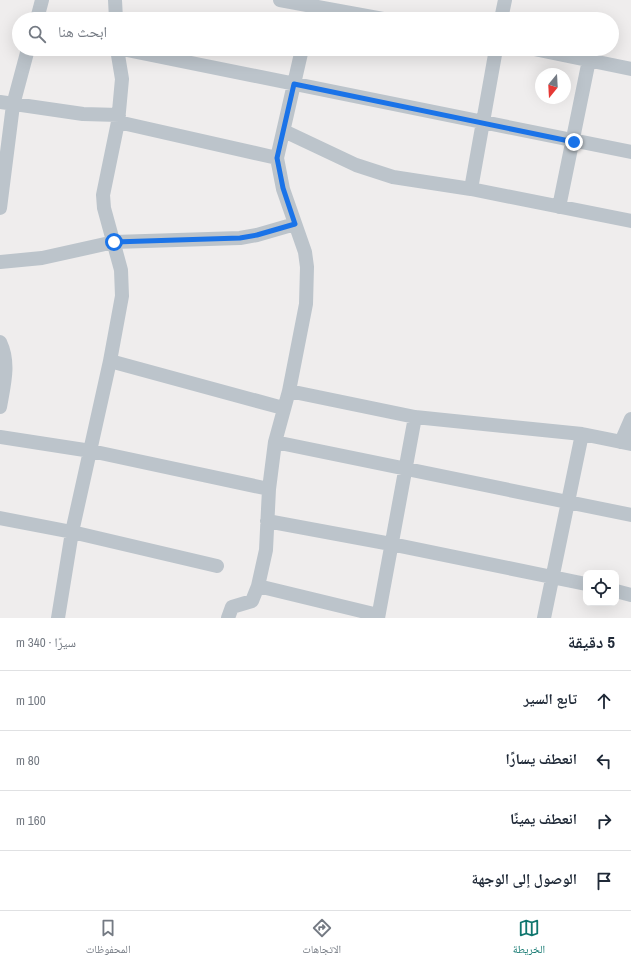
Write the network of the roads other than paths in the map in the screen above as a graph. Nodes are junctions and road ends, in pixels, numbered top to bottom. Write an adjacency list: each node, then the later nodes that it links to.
1 (42, 0): 6 (street)
2 (115, 0): 7 (street)
3 (280, 0): 5 (street)
4 (505, 0): 10 (street)
5 (312, 5): 8 (street); 9 (street)
6 (38, 12)
7 (116, 12)
8 (310, 12)
9 (348, 12)
10 (502, 12)
11 (25, 56): 20 (street)
12 (118, 56): 21 (street)
13 (156, 56): 19 (street)
14 (300, 56): 19 (street)
15 (495, 56): 22 (street)
16 (569, 56): 17 (street)
17 (589, 60): 18 (street); 24 (street)
18 (631, 69)
19 (294, 84): 22 (street); 23 (street)
20 (7, 104): 21 (street); 29 (street)
21 (119, 118): 26 (street); 32 (street)
22 (482, 122): 24 (street); 27 (street)
23 (284, 131): 26 (street); 27 (street)
24 (574, 142): 25 (street); 28 (street)
25 (631, 152)
26 (277, 158): 31 (street)
27 (471, 188): 28 (street)
28 (559, 207): 30 (street)
29 (0, 208)
30 (631, 221)
31 (295, 224): 32 (street); 36 (street)
32 (114, 242): 33 (street); 35 (street)
33 (0, 262)
34 (0, 342): 37 (street)
35 (110, 361): 38 (street); 45 (street)
36 (289, 391): 38 (street); 39 (street)
37 (0, 407)
38 (283, 408): 43 (street)
39 (414, 417): 41 (street); 46 (street)
40 (631, 419): 44 (street)
41 (582, 434): 44 (street); 48 (street)
42 (0, 437): 45 (street)
43 (275, 442): 46 (street); 47 (street)
44 (626, 443)
45 (91, 451): 47 (street); 52 (street)
46 (404, 469): 48 (street); 53 (street)
47 (269, 489): 51 (street)
48 (569, 502): 49 (street); 55 (street)
49 (631, 515)
50 (0, 518): 52 (street)
51 (267, 521): 53 (street); 57 (street)
52 (72, 532): 54 (street); 61 (street)
53 (391, 544): 55 (street); 60 (street)
54 (217, 566)
55 (552, 577): 56 (street); 63 (street)
56 (583, 583)
57 (258, 586): 60 (street); 62 (street)
58 (619, 592): 59 (street)
59 (631, 594)
60 (378, 617)
61 (58, 618)
62 (228, 618)
63 (544, 618)

